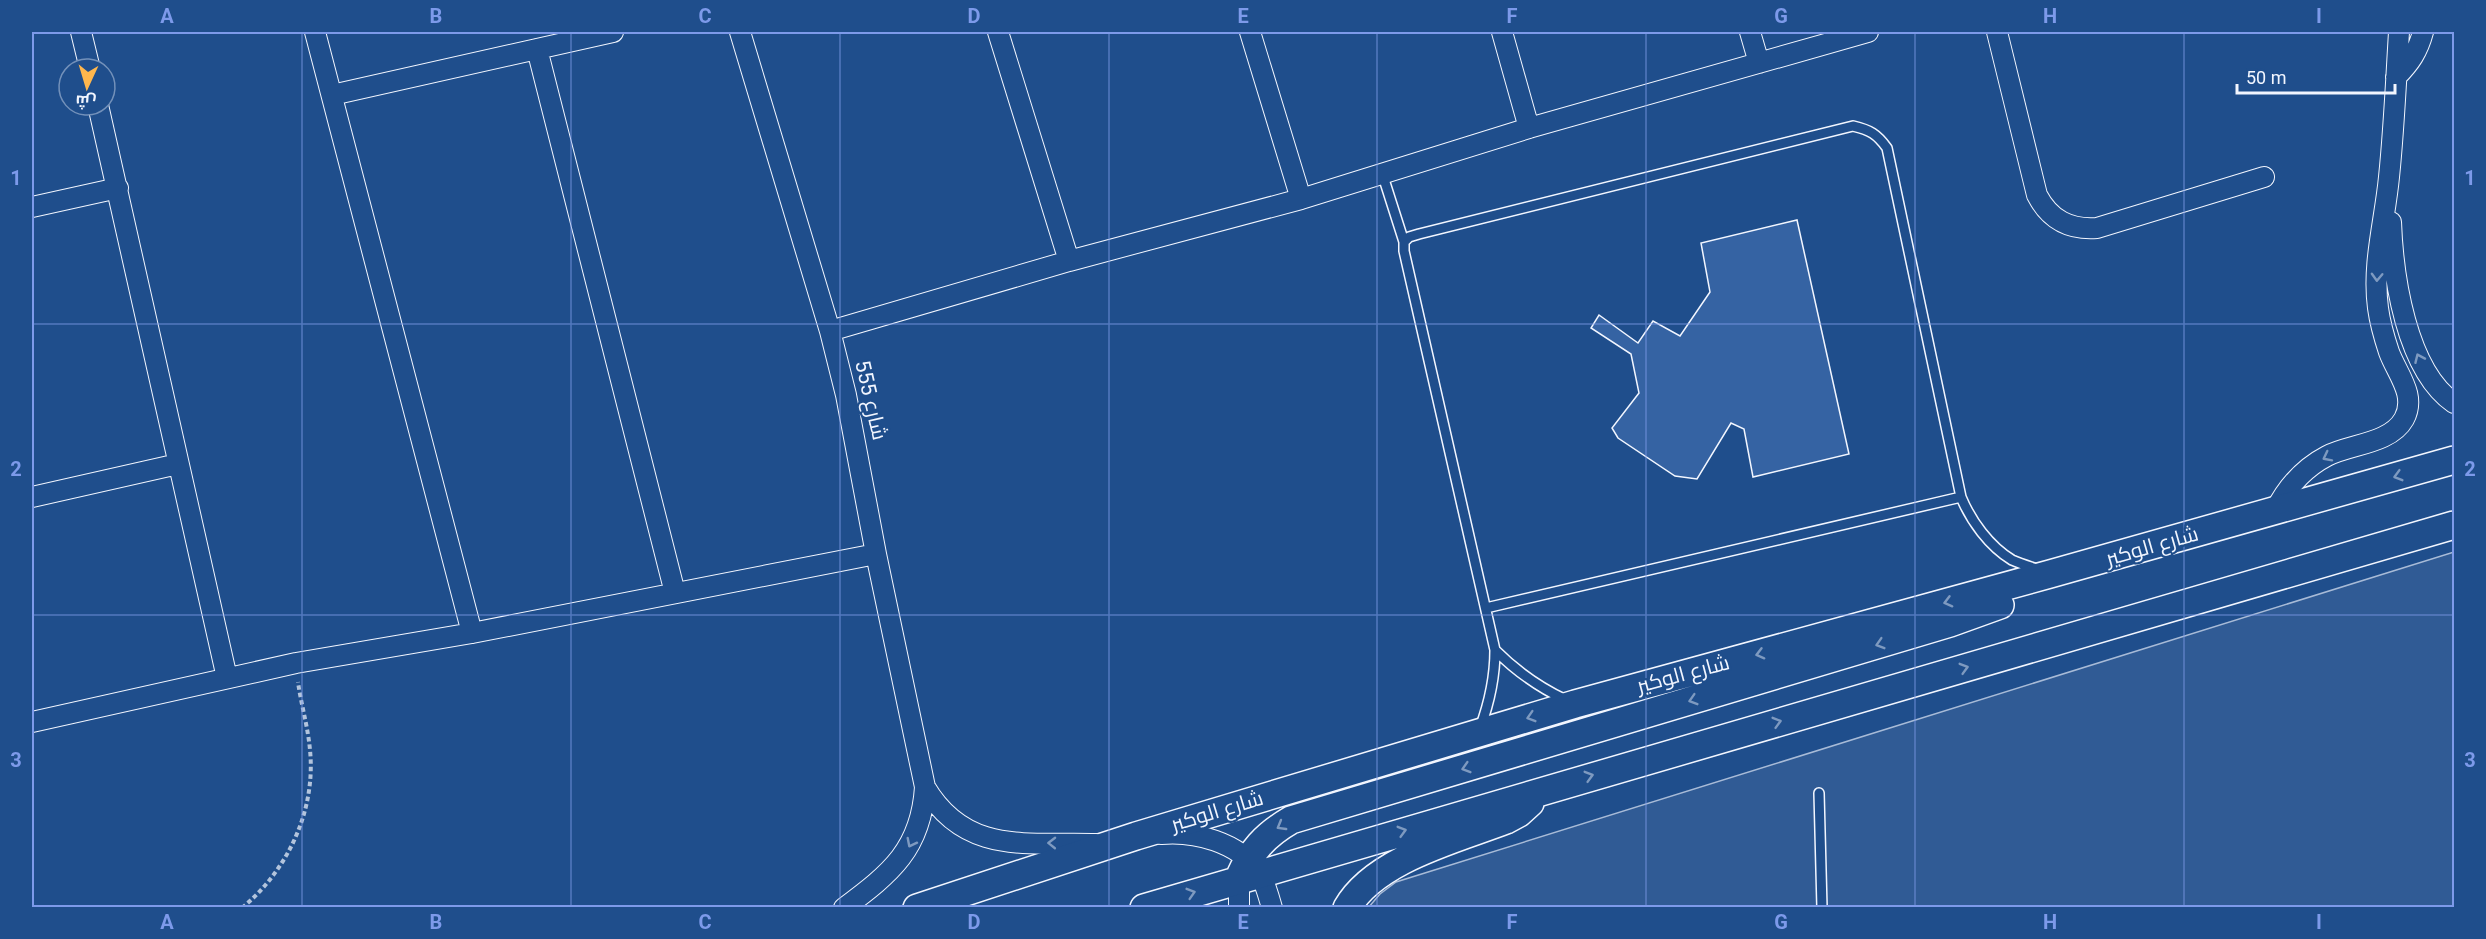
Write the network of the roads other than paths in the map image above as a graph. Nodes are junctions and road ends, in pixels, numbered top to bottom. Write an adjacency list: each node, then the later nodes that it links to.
1 (81, 32): 14 (street)
2 (315, 32): 17 (street)
3 (613, 32): 13 (street)
4 (740, 32): 28 (street, شارع 555)
5 (998, 32): 27 (street)
6 (1250, 32): 24 (street)
7 (1502, 32): 19 (street)
8 (1750, 32): 15 (street)
9 (1868, 32): 15 (street)
10 (1997, 32): 21 (street)
11 (2399, 32): 16 (street)
12 (2423, 32): 16 (street)
13 (537, 49): 17 (street); 38 (street)
14 (87, 57)
15 (1759, 63): 19 (street)
16 (2396, 77): 22 (street)
17 (332, 95): 40 (street)
18 (101, 117): 23 (street)
19 (1529, 128): 20 (street)
20 (1382, 174): 24 (street); 26 (lane)
21 (2264, 177)
22 (2389, 177): 29 (street, one-way to 22); 34 (street, one-way to 34)
23 (118, 188): 25 (street); 31 (street)
24 (1301, 199): 27 (street)
25 (32, 207)
26 (1404, 242): 33 (lane); 39 (lane)
27 (1069, 261): 28 (street)
28 (830, 332): 36 (street, شارع 555)
29 (2454, 403)
30 (2454, 460): 34 (main road, شارع الوكير, one-way to 34)
31 (178, 465): 32 (street); 42 (street)
32 (32, 497)
33 (1961, 497): 37 (lane); 39 (lane)
34 (2275, 511): 37 (main road, شارع الوكير)
35 (2454, 525): 47 (main road, one-way to 35)
36 (876, 554): 38 (street); 46 (street, شارع 555)
37 (2050, 574): 43 (main road, شارع الوكير, one-way to 43); 51 (main road, one-way to 51)
38 (675, 593): 40 (street)
39 (1486, 608): 41 (lane)
40 (471, 633): 42 (street)
41 (1495, 650): 43 (lane); 45 (lane)
42 (228, 678): 44 (street)
43 (1575, 704): 45 (main road, شارع الوكير, one-way to 45)
44 (32, 722)
45 (1478, 733): 49 (main road, شارع الوكير)
46 (925, 787): 50 (street, شارع 555, one-way to 46); 52 (street, شارع 555, one-way to 52)
47 (1537, 792): 51 (main road, one-way to 47); 57 (main road)
48 (1819, 793): 58 (lane)
49 (1136, 836): 50 (main road, شارع الوكير); 51 (street)
50 (1110, 844): 53 (main road, شارع الوكير)
51 (1248, 870): 54 (main road, one-way to 51); 55 (street); 56 (street)
52 (844, 908)
53 (917, 908)
54 (1144, 908)
55 (1239, 908)
56 (1272, 908)
57 (1347, 908)
58 (1822, 908)

